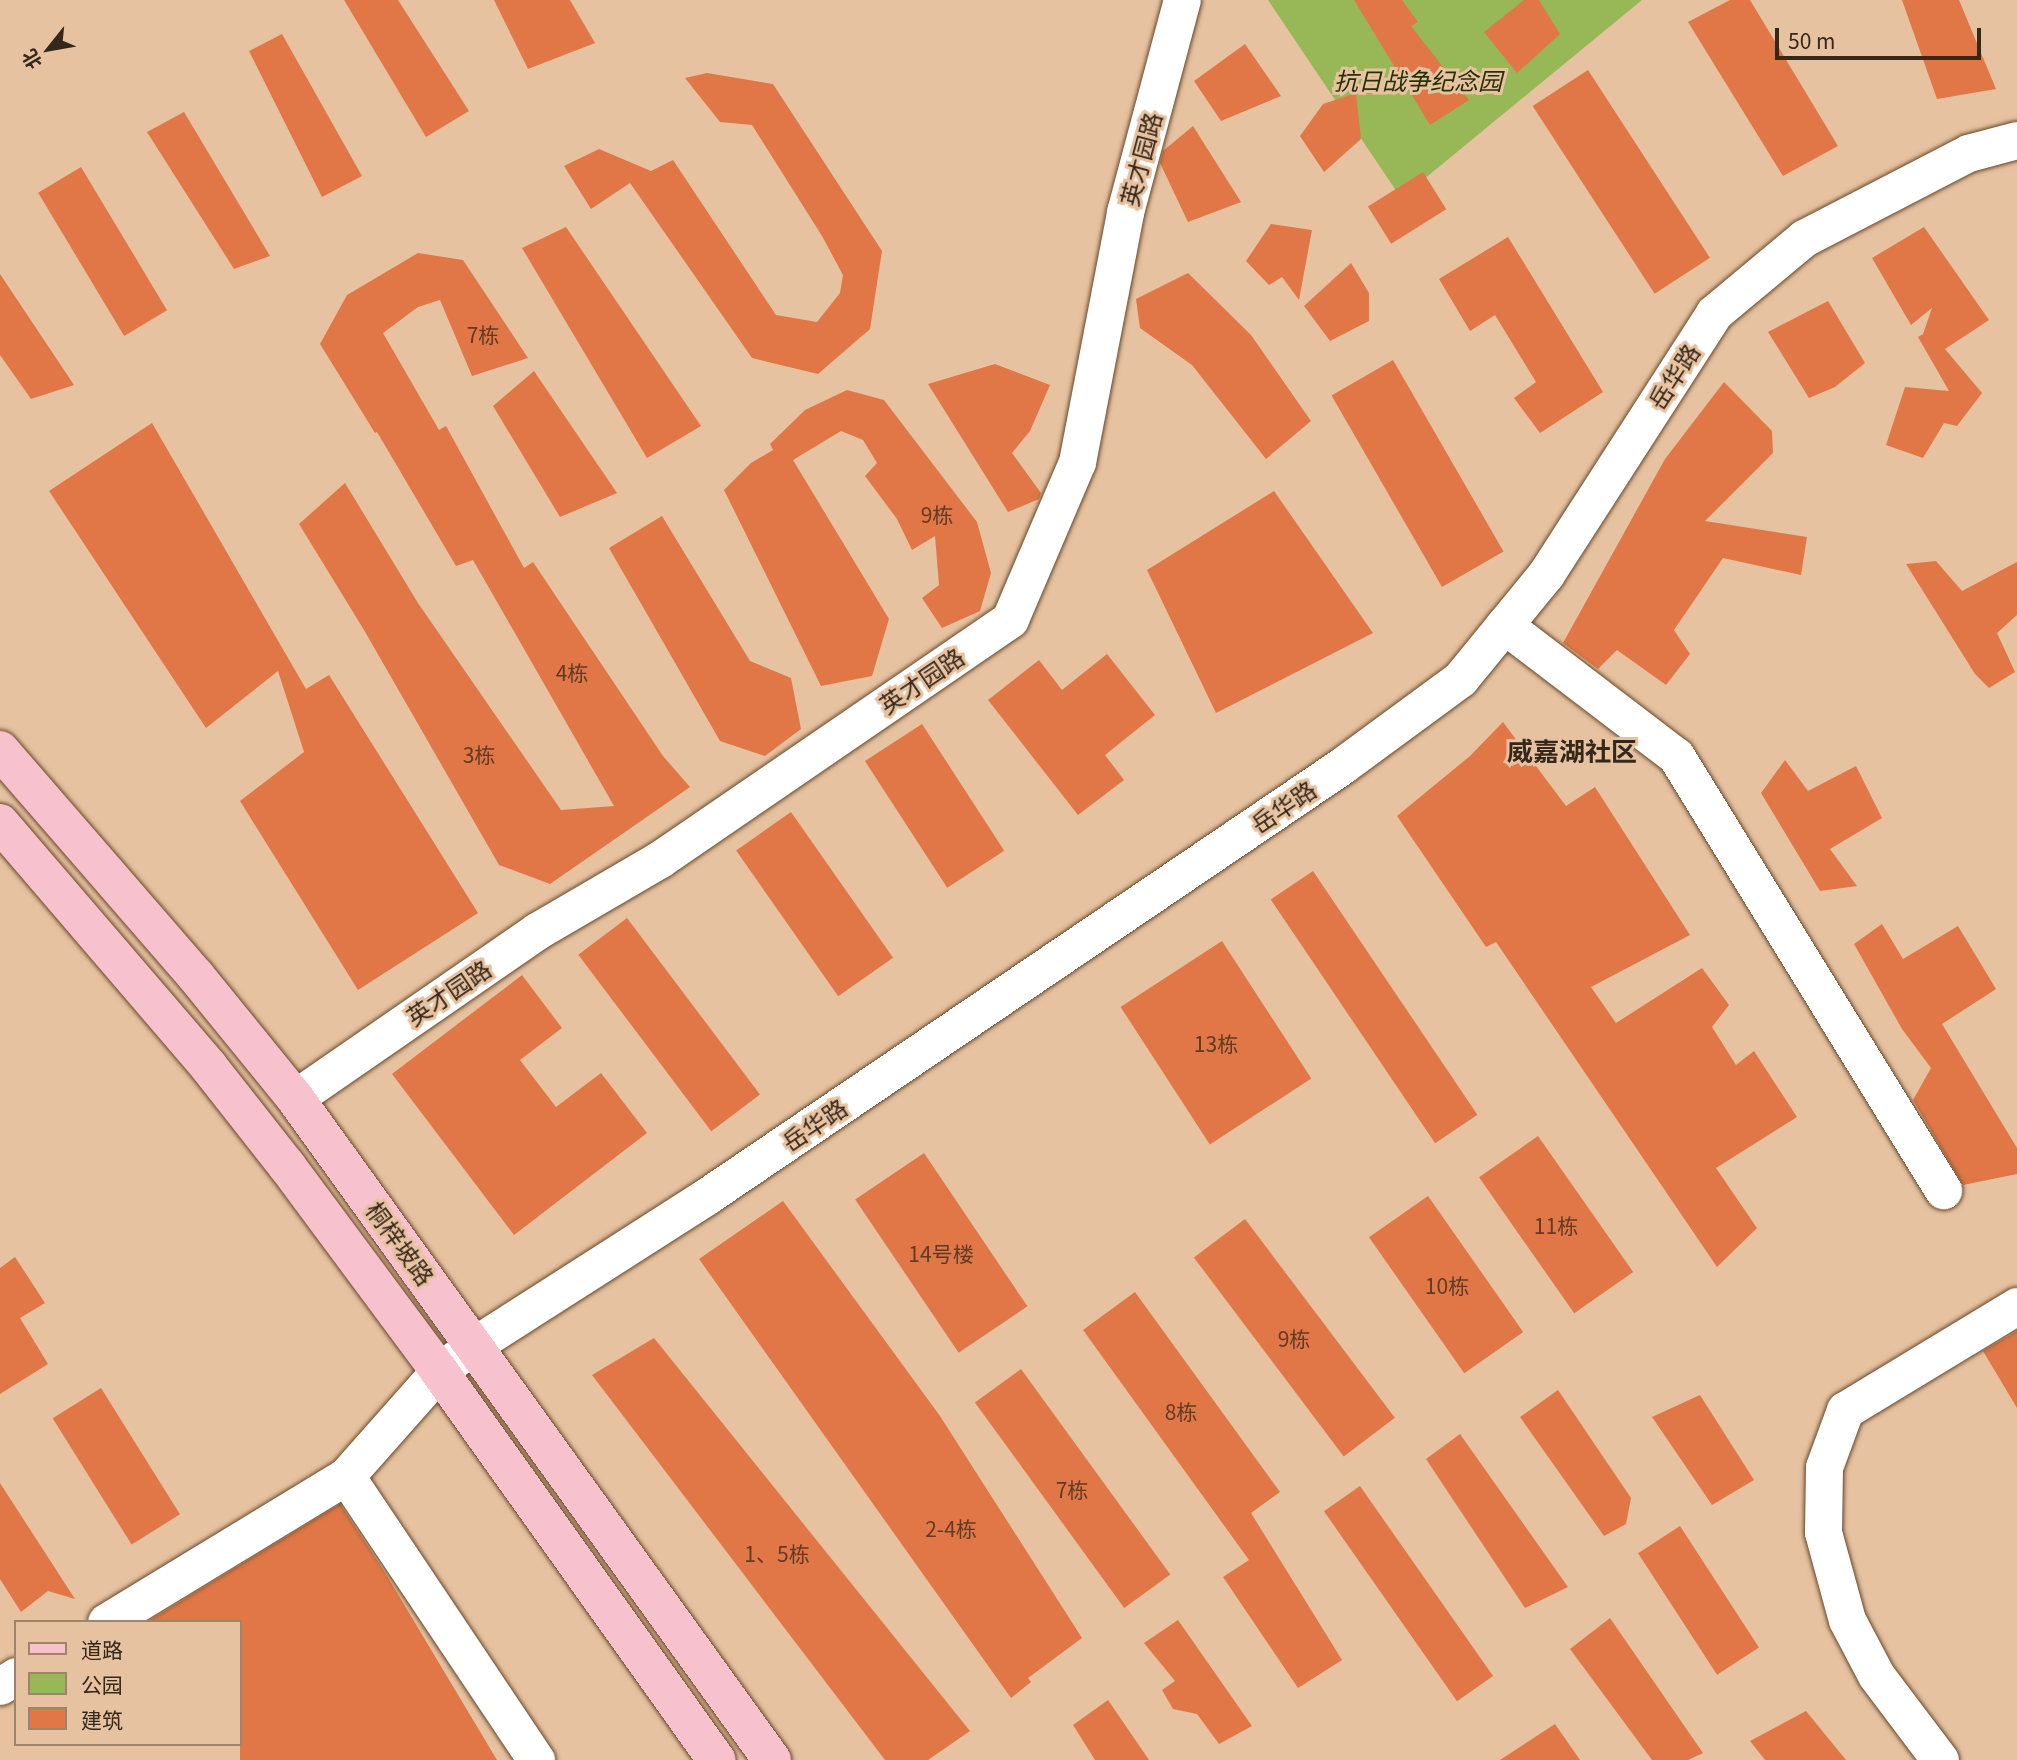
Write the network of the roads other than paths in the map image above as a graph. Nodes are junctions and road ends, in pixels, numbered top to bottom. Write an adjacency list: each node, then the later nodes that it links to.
1 (1182, 0): 6 (street, 英才园路)
2 (2017, 140): 3 (street, 岳华路)
3 (1504, 625): 7 (street); 9 (street, 岳华路)
4 (0, 750): 6 (main road, 桐梓坡路)
5 (0, 823): 10 (main road, 桐梓坡路)
6 (295, 1098): 9 (main road, 桐梓坡路)
7 (1943, 1190)
8 (2017, 1306): 16 (street)
9 (474, 1345): 10 (street, 岳华路); 15 (main road, 桐梓坡路)
10 (439, 1371): 11 (street, 岳华路); 14 (main road, 桐梓坡路)
11 (346, 1476): 12 (street, 岳华路); 13 (street)
12 (109, 1620)
13 (536, 1760)
14 (716, 1760)
15 (772, 1760)
16 (1940, 1760)

